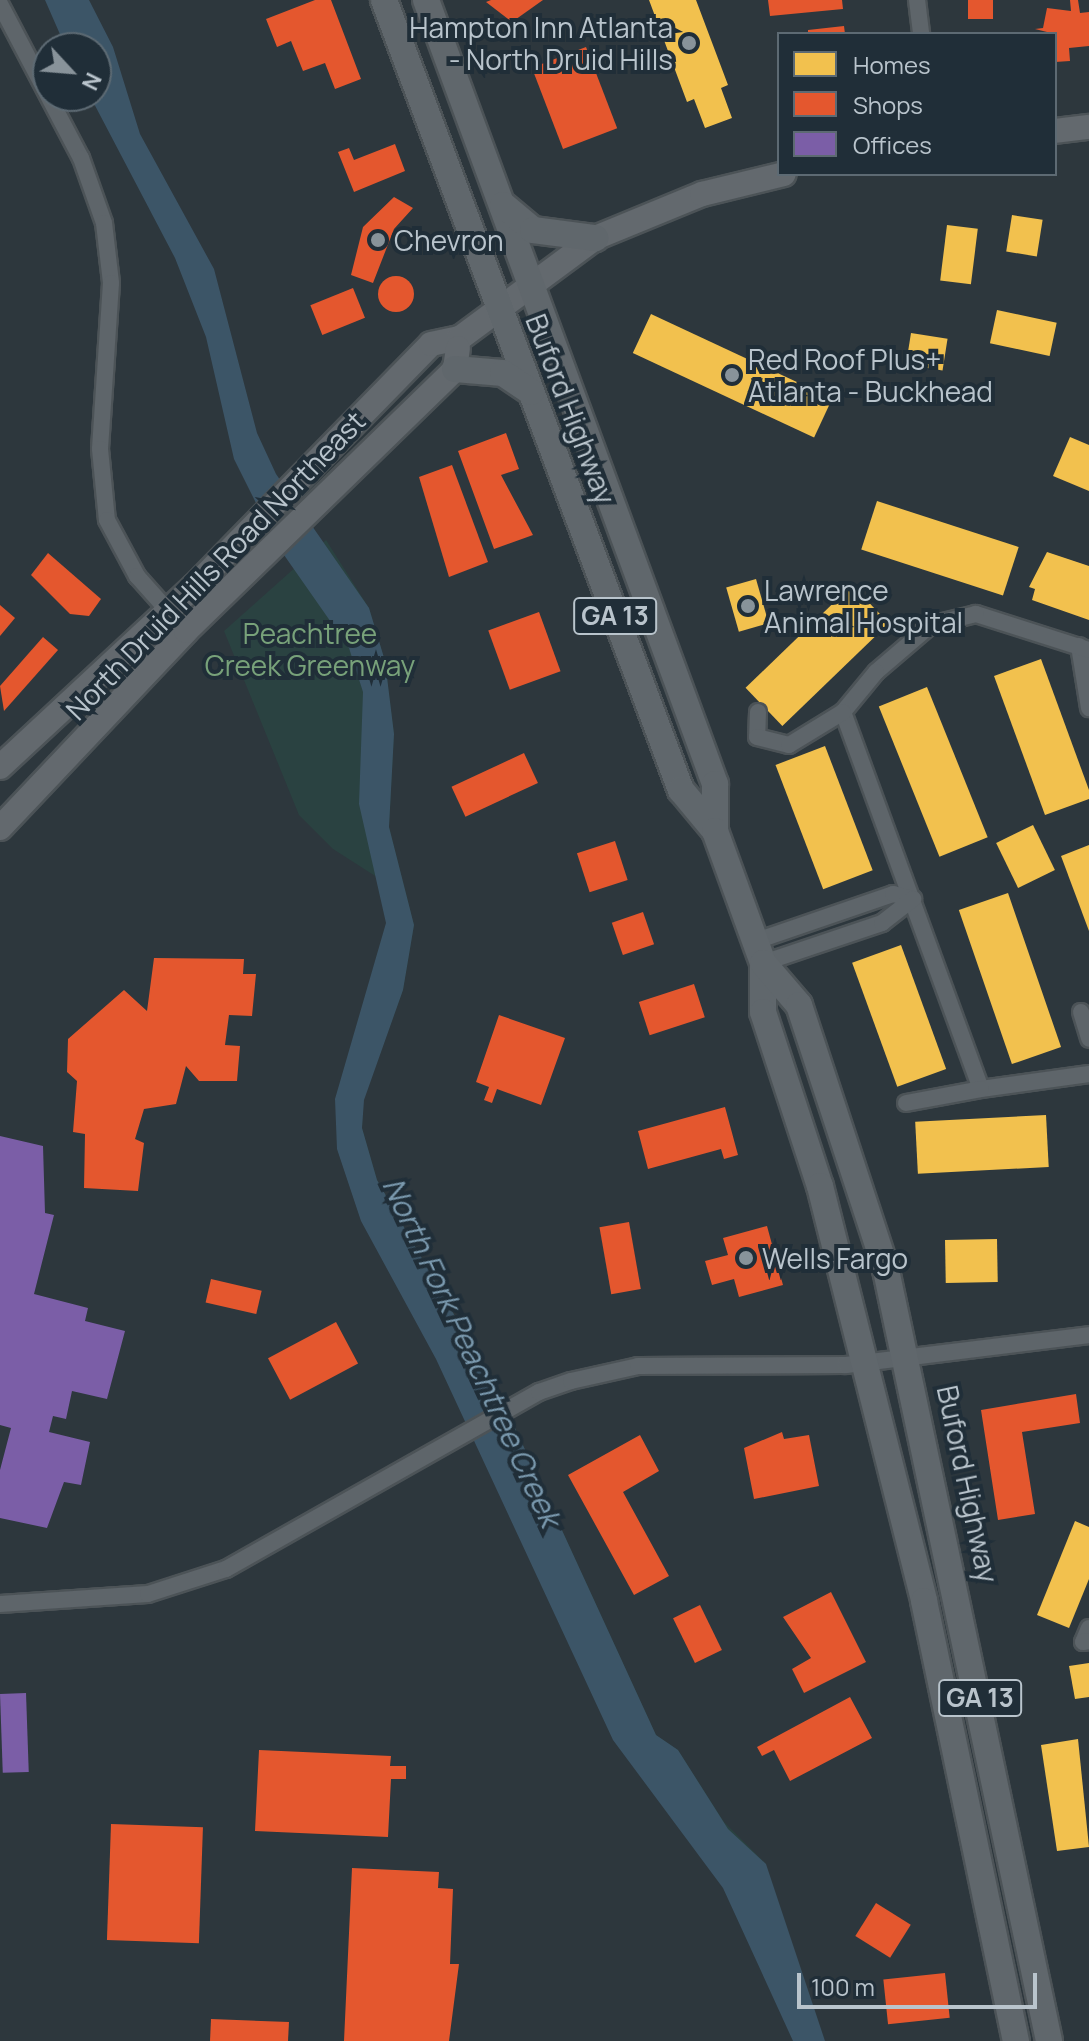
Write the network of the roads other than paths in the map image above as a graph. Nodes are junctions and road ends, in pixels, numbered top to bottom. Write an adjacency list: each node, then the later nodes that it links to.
1 (384, 0): 12 (main road, Buford Highway / GA 13)
2 (426, 0): 9 (main road, Buford Highway / GA 13)
3 (917, 0): 5 (street)
4 (0, 4): 16 (street)
5 (921, 32)
6 (1089, 127): 7 (main road)
7 (1057, 131)
8 (777, 176): 10 (main road, North Druid Hills Road Northeast)
9 (500, 203): 10 (main road); 11 (main road, Buford Highway / GA 13)
10 (595, 238): 11 (main road, North Druid Hills Road Northeast)
11 (529, 281): 12 (main road, North Druid Hills Road Northeast); 24 (main road, Buford Highway / GA 13)
12 (496, 305): 13 (main road, North Druid Hills Road Northeast); 15 (main road, Buford Highway / GA 13)
13 (460, 338): 14 (main road); 16 (main road, North Druid Hills Road Northeast)
14 (455, 369): 15 (main road); 17 (main road, North Druid Hills Road Northeast)
15 (531, 392): 24 (main road, Buford Highway / GA 13)
16 (166, 610): 17 (street); 22 (main road, North Druid Hills Road Northeast)
17 (186, 631): 23 (main road, North Druid Hills Road Northeast)
18 (1084, 648): 19 (street); 21 (street)
19 (1089, 708)
20 (758, 712): 21 (street)
21 (843, 712): 25 (street)
22 (0, 767)
23 (0, 828)
24 (715, 831): 28 (main road, Buford Highway / GA 13)
25 (913, 899): 26 (street); 26 (street); 32 (street)
26 (865, 917): 27 (street); 27 (street)
27 (843, 925): 28 (street); 28 (street)
28 (760, 952): 35 (main road, Buford Highway / GA 13); 36 (main road, Buford Highway / GA 13)
29 (1081, 1012): 30 (street)
30 (1089, 1039)
31 (1089, 1074): 32 (street)
32 (981, 1089): 33 (street)
33 (906, 1103)
34 (1089, 1335): 35 (street)
35 (908, 1355): 36 (street); 41 (main road, Buford Highway / GA 13)
36 (866, 1362): 37 (street); 40 (main road, Buford Highway / GA 13)
37 (0, 1604)
38 (1089, 1628): 39 (street)
39 (1089, 1641)
40 (1016, 2041)
41 (1049, 2041)

